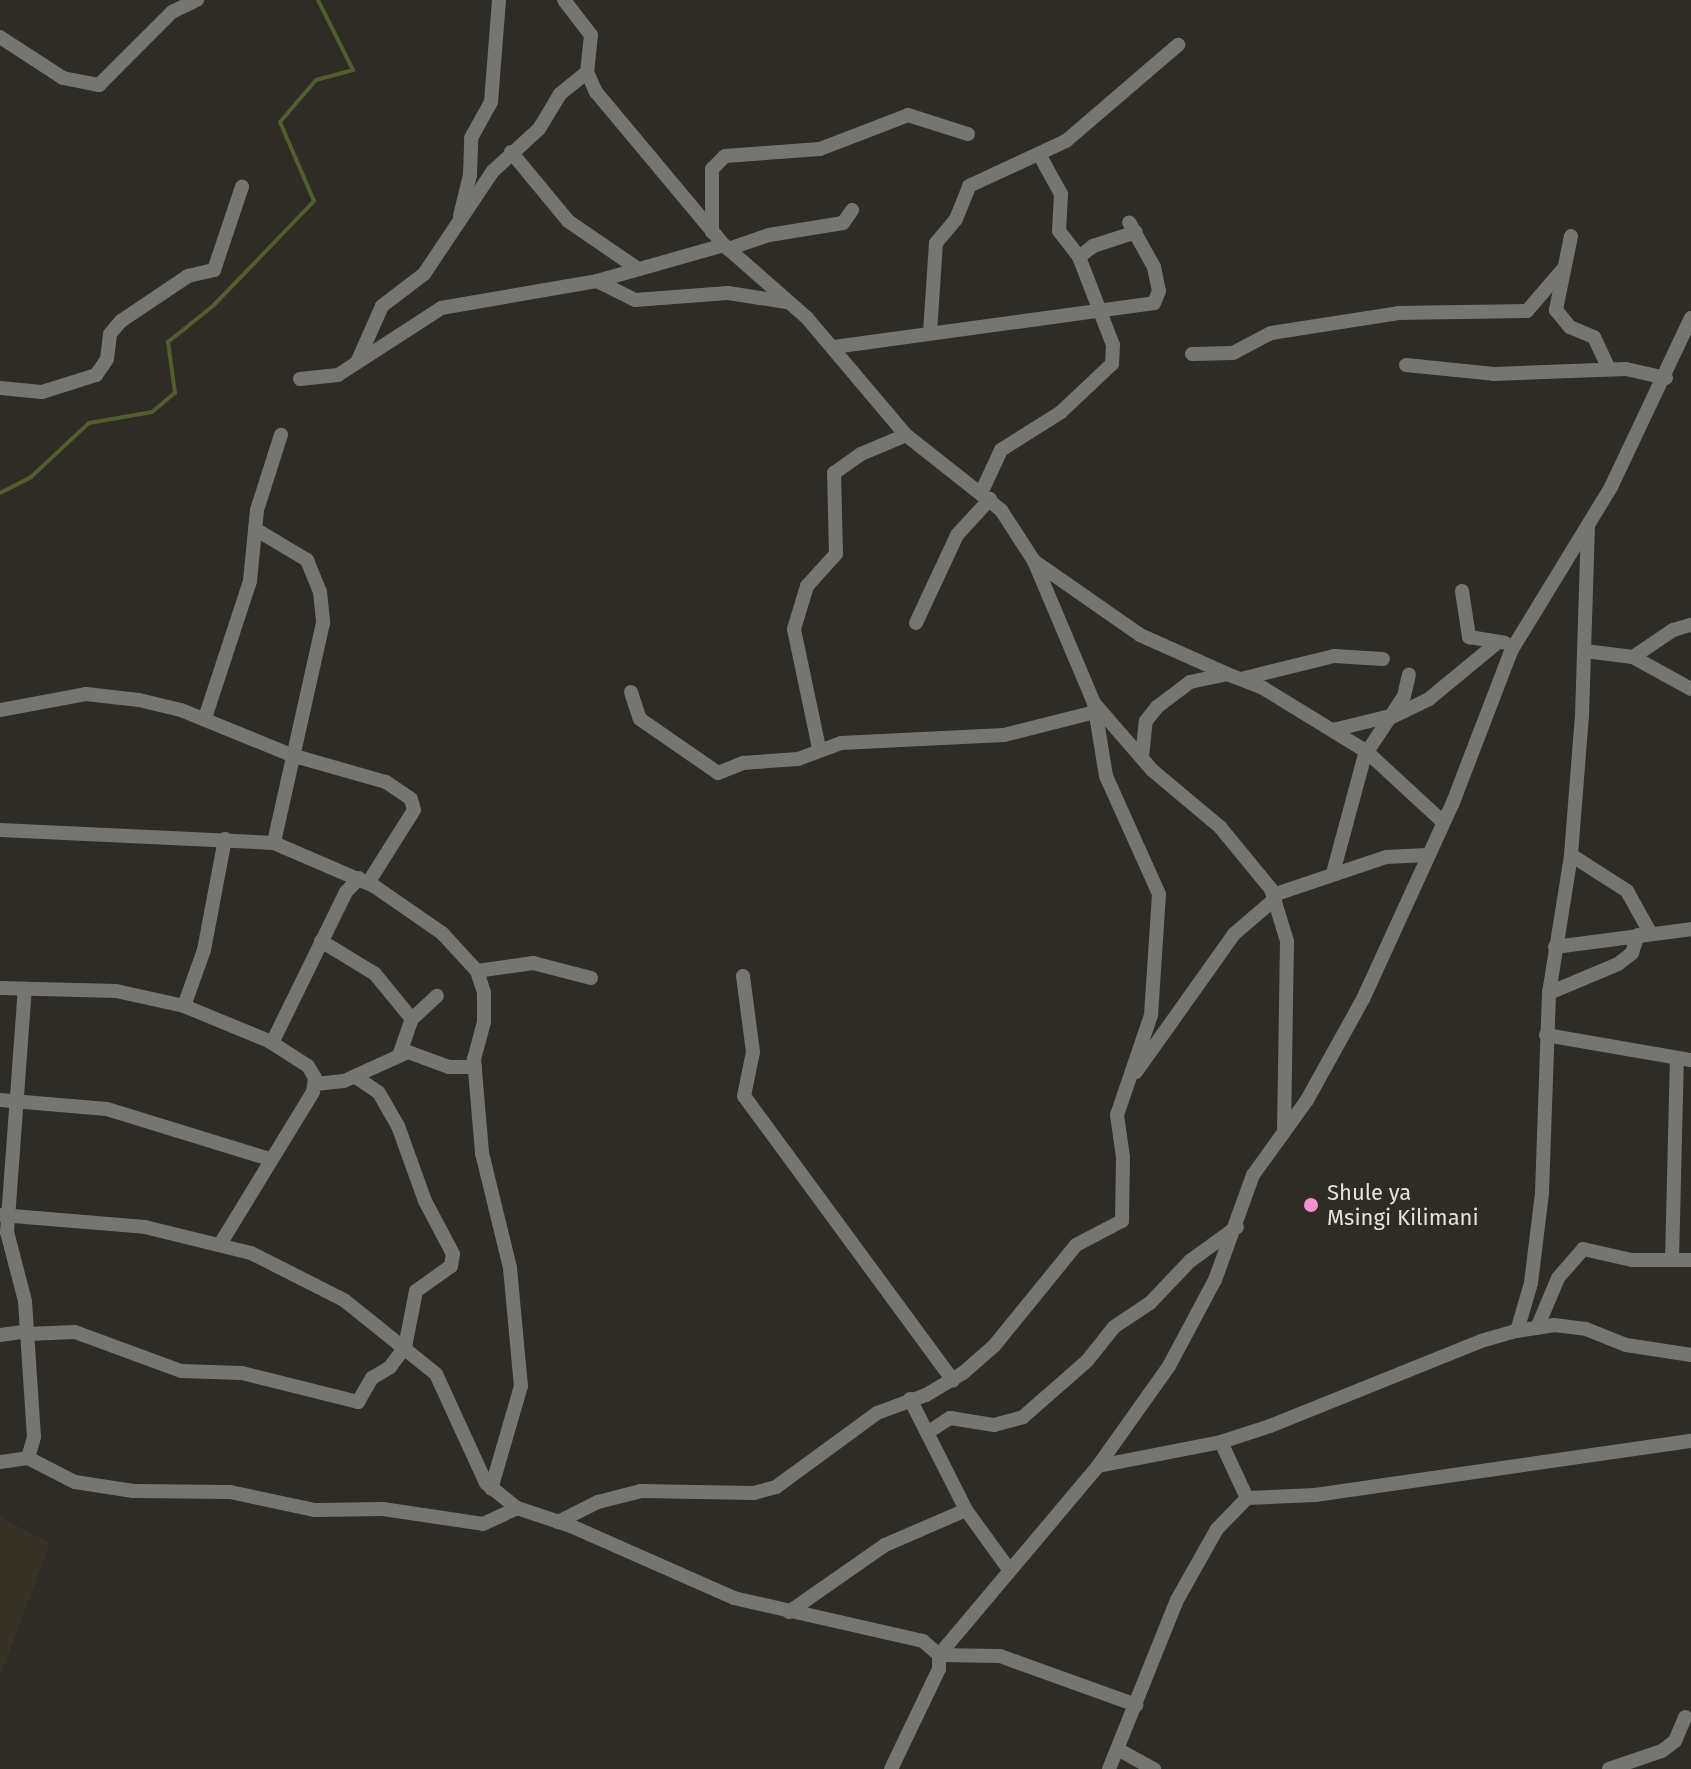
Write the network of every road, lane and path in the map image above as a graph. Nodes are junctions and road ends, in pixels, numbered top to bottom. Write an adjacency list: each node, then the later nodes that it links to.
1 (197, 0): 4 (street)
2 (499, 0): 12 (street)
3 (564, 0): 6 (street)
4 (0, 37)
5 (1178, 45): 9 (street)
6 (587, 72): 8 (street); 13 (street)
7 (968, 134): 13 (street)
8 (511, 152): 12 (street); 18 (street)
9 (1039, 154): 16 (street); 23 (street)
10 (242, 187): 31 (street)
11 (852, 210): 15 (street)
12 (458, 225): 26 (street)
13 (712, 232): 15 (street)
14 (1571, 236): 17 (street)
15 (726, 247): 18 (street); 20 (street)
16 (1079, 257): 21 (street); 21 (street)
17 (1564, 268): 25 (street); 28 (street)
18 (638, 269): 19 (street)
19 (597, 281): 20 (street); 26 (street)
20 (790, 303): 24 (street)
21 (1101, 309): 23 (street); 34 (street)
22 (1691, 318): 29 (street)
23 (930, 333): 24 (street)
24 (834, 347): 33 (street)
25 (1192, 354)
26 (358, 360): 30 (street)
27 (1406, 365): 28 (street)
28 (1609, 369): 29 (street)
29 (1666, 378): 35 (street)
30 (300, 379)
31 (0, 388)
32 (281, 435): 36 (street)
33 (906, 435): 34 (street); 55 (street)
34 (986, 495): 37 (street); 39 (street)
35 (1587, 528): 42 (street); 43 (street)
36 (255, 529): 52 (street); 57 (street)
37 (1034, 561): 47 (street); 50 (street)
38 (1462, 591): 41 (street)
39 (916, 623)
40 (1691, 625): 44 (street)
41 (1498, 642): 42 (street); 53 (street)
42 (1515, 644): 59 (street)
43 (1585, 651): 44 (street); 64 (street)
44 (1633, 657): 48 (street)
45 (1383, 659): 47 (street)
46 (1409, 675): 53 (street)
47 (1234, 676): 54 (street); 58 (street)
48 (1691, 689)
49 (631, 692): 55 (street)
50 (1095, 708): 55 (street); 58 (street); 88 (street)
51 (0, 710): 52 (street)
52 (205, 718): 57 (street)
53 (1389, 718): 54 (street); 56 (street)
54 (1333, 730): 56 (street)
55 (819, 748)
56 (1366, 752): 59 (street); 65 (street)
57 (291, 755): 62 (street); 66 (street)
58 (1142, 757): 67 (street)
59 (1443, 822): 63 (street)
60 (0, 830): 61 (street)
61 (225, 839): 62 (street); 79 (street)
62 (274, 843): 66 (street)
63 (1427, 855): 65 (street); 91 (street)
64 (1571, 855): 69 (street); 71 (street)
65 (1333, 873): 67 (street)
66 (363, 880): 70 (street); 72 (street)
67 (1274, 897): 88 (street); 91 (street)
68 (1691, 929): 69 (street)
69 (1644, 935): 71 (street); 77 (street)
70 (321, 941): 80 (street); 82 (street)
71 (1555, 947): 77 (street)
72 (477, 971): 74 (street); 85 (street)
73 (743, 976): 104 (street)
74 (591, 978)
75 (0, 988): 76 (street)
76 (25, 989): 79 (street); 90 (street)
77 (1549, 993): 81 (street)
78 (437, 996): 80 (street)
79 (184, 1006): 82 (street)
80 (412, 1019): 83 (street)
81 (1546, 1035): 84 (street); 99 (street)
82 (272, 1043): 87 (street)
83 (400, 1053): 85 (street); 86 (street)
84 (1684, 1059): 96 (street)
85 (475, 1067): 112 (street)
86 (356, 1077): 87 (street); 102 (street)
87 (315, 1084): 92 (street)
88 (1124, 1087): 104 (street)
89 (0, 1100): 90 (street)
90 (17, 1102): 92 (street); 93 (street)
91 (1284, 1129): 94 (street)
92 (270, 1159): 95 (street)
93 (4, 1215): 95 (street); 100 (street)
94 (1238, 1226): 106 (street); 111 (street)
95 (221, 1243): 102 (street)
96 (1672, 1260): 97 (street); 98 (street)
97 (1691, 1260)
98 (1537, 1328): 99 (street); 103 (street)
99 (1517, 1331): 108 (street)
100 (28, 1333): 101 (street); 102 (street); 109 (street)
101 (0, 1335)
102 (405, 1347): 112 (street)
103 (1691, 1355)
104 (953, 1380): 105 (street)
105 (910, 1399): 106 (street); 116 (street)
106 (930, 1431): 115 (street)
107 (1691, 1441): 113 (street)
108 (1221, 1442): 111 (street); 113 (street)
109 (28, 1458): 110 (street); 114 (street)
110 (0, 1462)
111 (1098, 1466): 117 (street)
112 (491, 1489): 114 (street)
113 (1247, 1498): 120 (street)
114 (517, 1508): 116 (street)
115 (966, 1510): 117 (street); 118 (street)
116 (558, 1522): 118 (street)
117 (1008, 1568): 119 (street)
118 (789, 1612): 119 (street)
119 (939, 1655): 120 (street); 123 (street)
120 (1136, 1705): 122 (street)
121 (1685, 1717): 126 (street)
122 (1121, 1751): 124 (street); 125 (street)
123 (891, 1769)
124 (1109, 1769)
125 (1154, 1769)
126 (1609, 1769)

